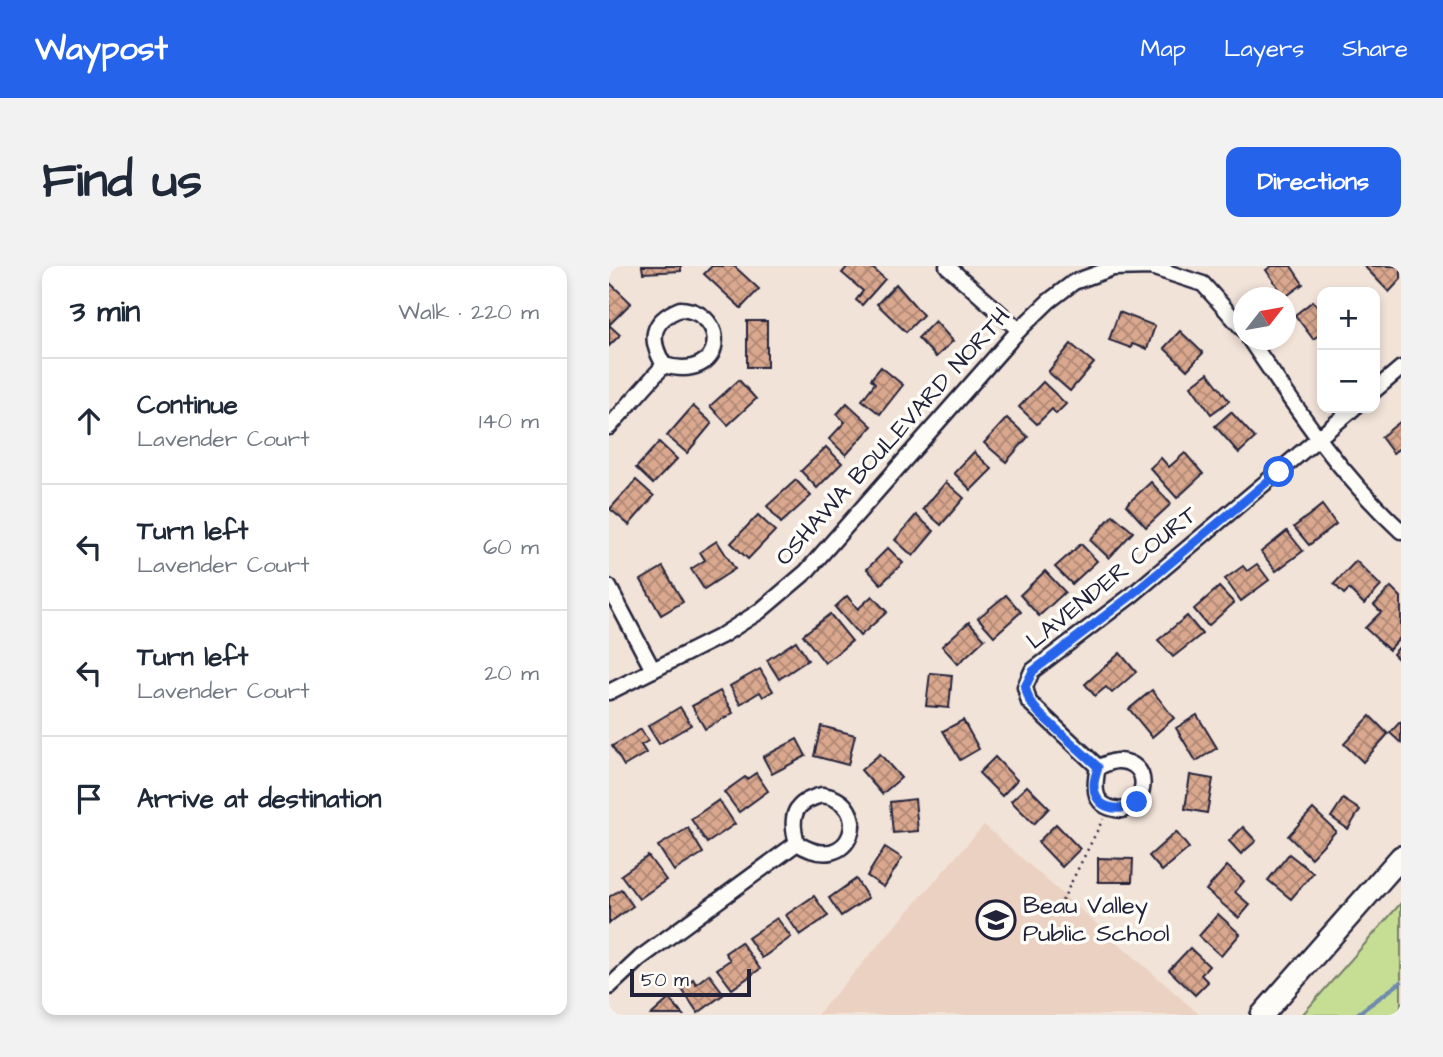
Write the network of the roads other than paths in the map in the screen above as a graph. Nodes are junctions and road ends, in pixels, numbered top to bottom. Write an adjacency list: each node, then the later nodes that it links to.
1 (947, 266): 3 (street)
2 (1233, 318): 3 (street, OSHAWA BOULEVARD NORTH)
3 (1019, 330): 13 (street, OSHAWA BOULEVARD NORTH)
4 (1257, 350): 10 (street)
5 (664, 365): 5 (street); 9 (street)
6 (1401, 368): 7 (street)
7 (1380, 386)
8 (1349, 413): 10 (street, LAVENDER COURT)
9 (609, 427)
10 (1318, 439): 11 (street); 15 (street, LAVENDER COURT)
11 (1401, 531)
12 (609, 587): 13 (street)
13 (653, 670): 14 (street, OSHAWA BOULEVARD NORTH)
14 (609, 692)
15 (1098, 767): 15 (street)
16 (797, 843): 16 (street); 18 (street)
17 (1401, 857): 19 (main road)
18 (609, 987)
19 (1264, 1014)

